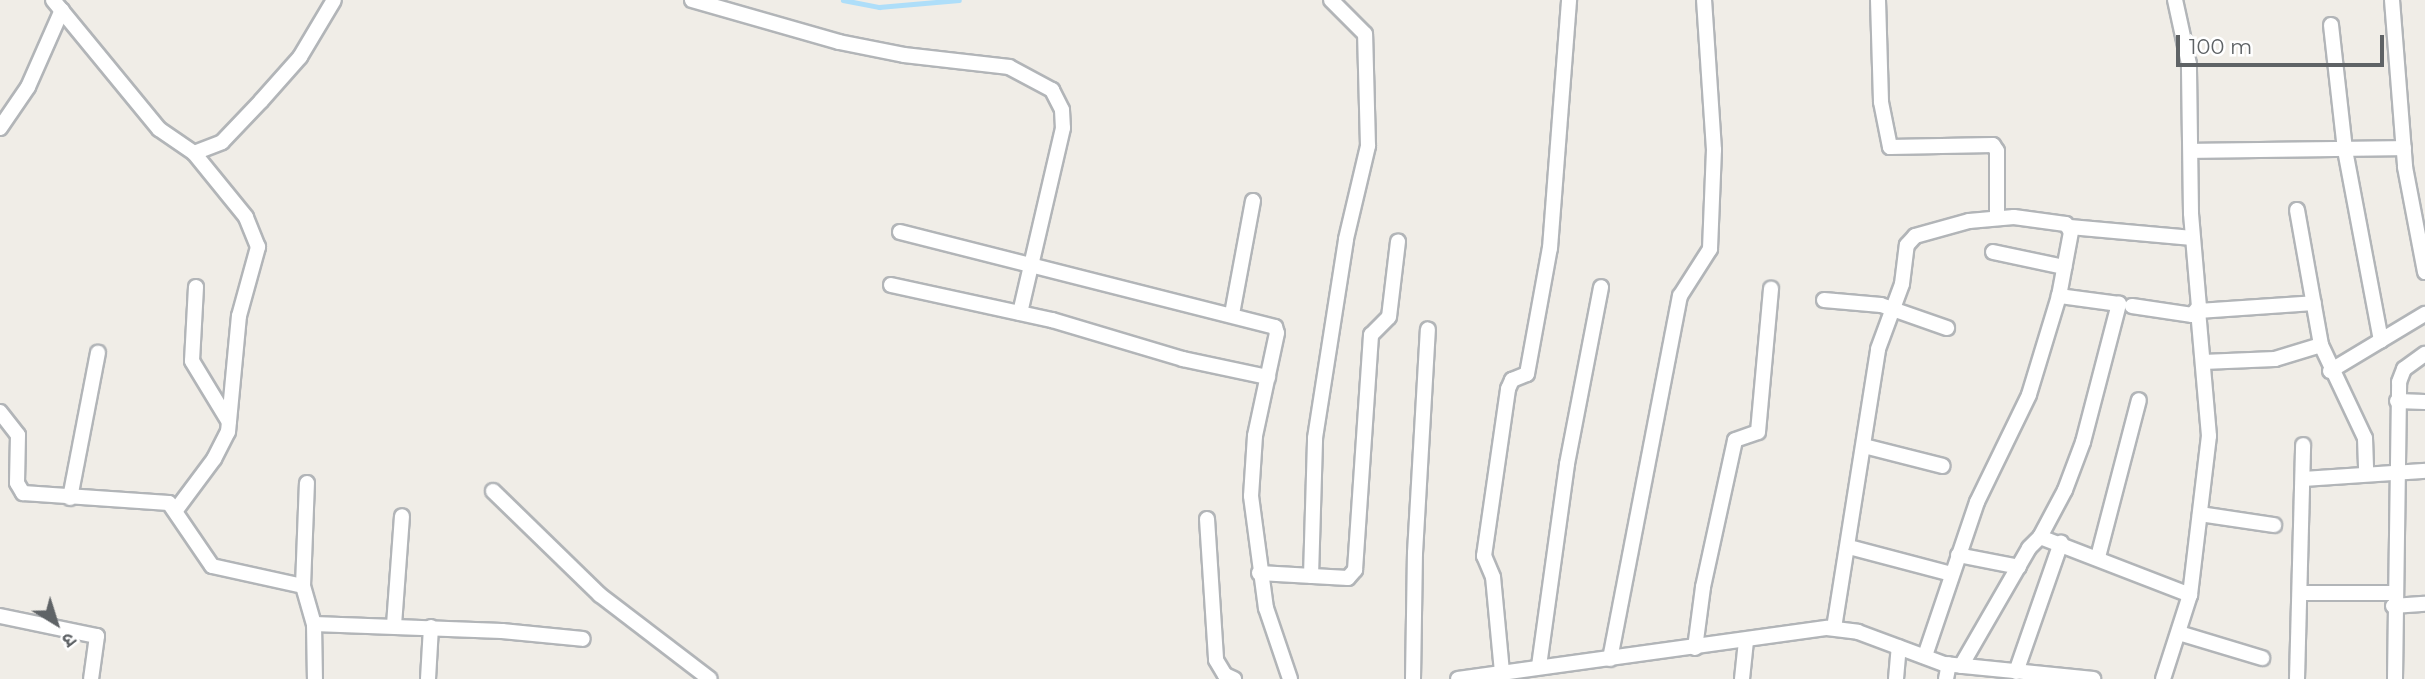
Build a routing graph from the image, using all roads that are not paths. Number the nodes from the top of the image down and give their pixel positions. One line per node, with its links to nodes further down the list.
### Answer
1 (334, 0): 15 (street)
2 (692, 0): 25 (street)
3 (1331, 0): 78 (street)
4 (1569, 0): 100 (street)
5 (1704, 0): 96 (street)
6 (1878, 0): 18 (street)
7 (2175, 0): 14 (street)
8 (2392, 0): 12 (street)
9 (57, 5): 11 (street); 15 (street)
10 (2331, 25): 13 (street)
11 (0, 128)
12 (2404, 148): 13 (street); 23 (street)
13 (2346, 150): 14 (street); 43 (street)
14 (2191, 151): 21 (street)
15 (199, 152): 54 (street)
16 (1253, 201): 39 (street)
17 (2297, 210): 34 (street)
18 (1997, 218): 19 (street); 36 (street)
19 (2070, 228): 21 (street); 26 (street)
20 (900, 232): 25 (street)
21 (2193, 238): 37 (street)
22 (1398, 242): 78 (street)
23 (2423, 251): 27 (street)
24 (1993, 252): 26 (street)
25 (1031, 263): 38 (street); 39 (street)
26 (2064, 267): 32 (street)
27 (2425, 272)
28 (891, 285): 38 (street)
29 (196, 287): 54 (street)
30 (1601, 287): 97 (street)
31 (1771, 289): 93 (street)
32 (2059, 296): 70 (street); 73 (street)
33 (1824, 300): 36 (street)
34 (2314, 303): 37 (street); 44 (street)
35 (2132, 306): 37 (street)
36 (1891, 308): 41 (street); 56 (street)
37 (2198, 312): 47 (street)
38 (1020, 313): 49 (street)
39 (1231, 314): 49 (street)
40 (2425, 314): 43 (street)
41 (1947, 328)
42 (1428, 329): 108 (street)
43 (2381, 341): 48 (street)
44 (2321, 345): 47 (street); 48 (street)
45 (98, 353): 64 (street)
46 (2425, 354): 51 (street)
47 (2203, 362): 66 (street)
48 (2330, 371): 60 (street)
49 (1268, 377): 76 (street)
50 (2139, 400): 74 (street)
51 (2397, 401): 52 (street); 59 (street)
52 (2425, 402)
53 (0, 412): 64 (street)
54 (229, 422): 65 (street)
55 (2303, 445): 61 (street)
56 (1864, 446): 57 (street); 72 (street)
57 (1943, 466)
58 (2425, 471): 59 (street)
59 (2395, 472): 60 (street); 82 (street)
60 (2366, 474): 61 (street)
61 (2303, 479): 80 (street)
62 (307, 482): 79 (street)
63 (493, 491): 105 (street)
64 (70, 498): 65 (street)
65 (176, 510): 79 (street)
66 (2200, 514): 69 (street); 81 (street)
67 (402, 516): 86 (street)
68 (1207, 519): 106 (street)
69 (2274, 525)
70 (2040, 537): 71 (street); 75 (street)
71 (2061, 543): 74 (street); 99 (street)
72 (1849, 547): 77 (street); 88 (street)
73 (1958, 555): 75 (street); 77 (street)
74 (2098, 557): 81 (street)
75 (2019, 567): 98 (street)
76 (1259, 573): 78 (street); 107 (street)
77 (1952, 574): 94 (street)
78 (1311, 576)
79 (303, 586): 85 (street)
80 (2301, 593): 82 (street); 114 (street)
81 (2190, 595): 89 (street)
82 (2393, 599): 83 (street); 115 (street)
83 (2425, 604)
84 (0, 616): 102 (street)
85 (314, 624): 86 (street); 103 (street)
86 (394, 625): 87 (street)
87 (431, 627): 90 (street); 104 (street)
88 (1834, 628): 91 (street); 92 (street)
89 (2179, 633): 95 (street); 113 (street)
90 (583, 639)
91 (1746, 641): 93 (street); 110 (street)
92 (1899, 647): 94 (street); 111 (street)
93 (1695, 648): 96 (street)
94 (1925, 656): 98 (street)
95 (2262, 658)
96 (1609, 659): 97 (street)
97 (1539, 667): 100 (street)
98 (1952, 670): 99 (street)
99 (2016, 671): 101 (street)
100 (1502, 672): 109 (street)
101 (2070, 678): 112 (street)
102 (92, 679)
103 (315, 679)
104 (428, 679)
105 (710, 679)
106 (1234, 679)
107 (1290, 679)
108 (1413, 679)
109 (1458, 679)
110 (1742, 679)
111 (1896, 679)
112 (2093, 679)
113 (2163, 679)
114 (2297, 679)
115 (2395, 679)

